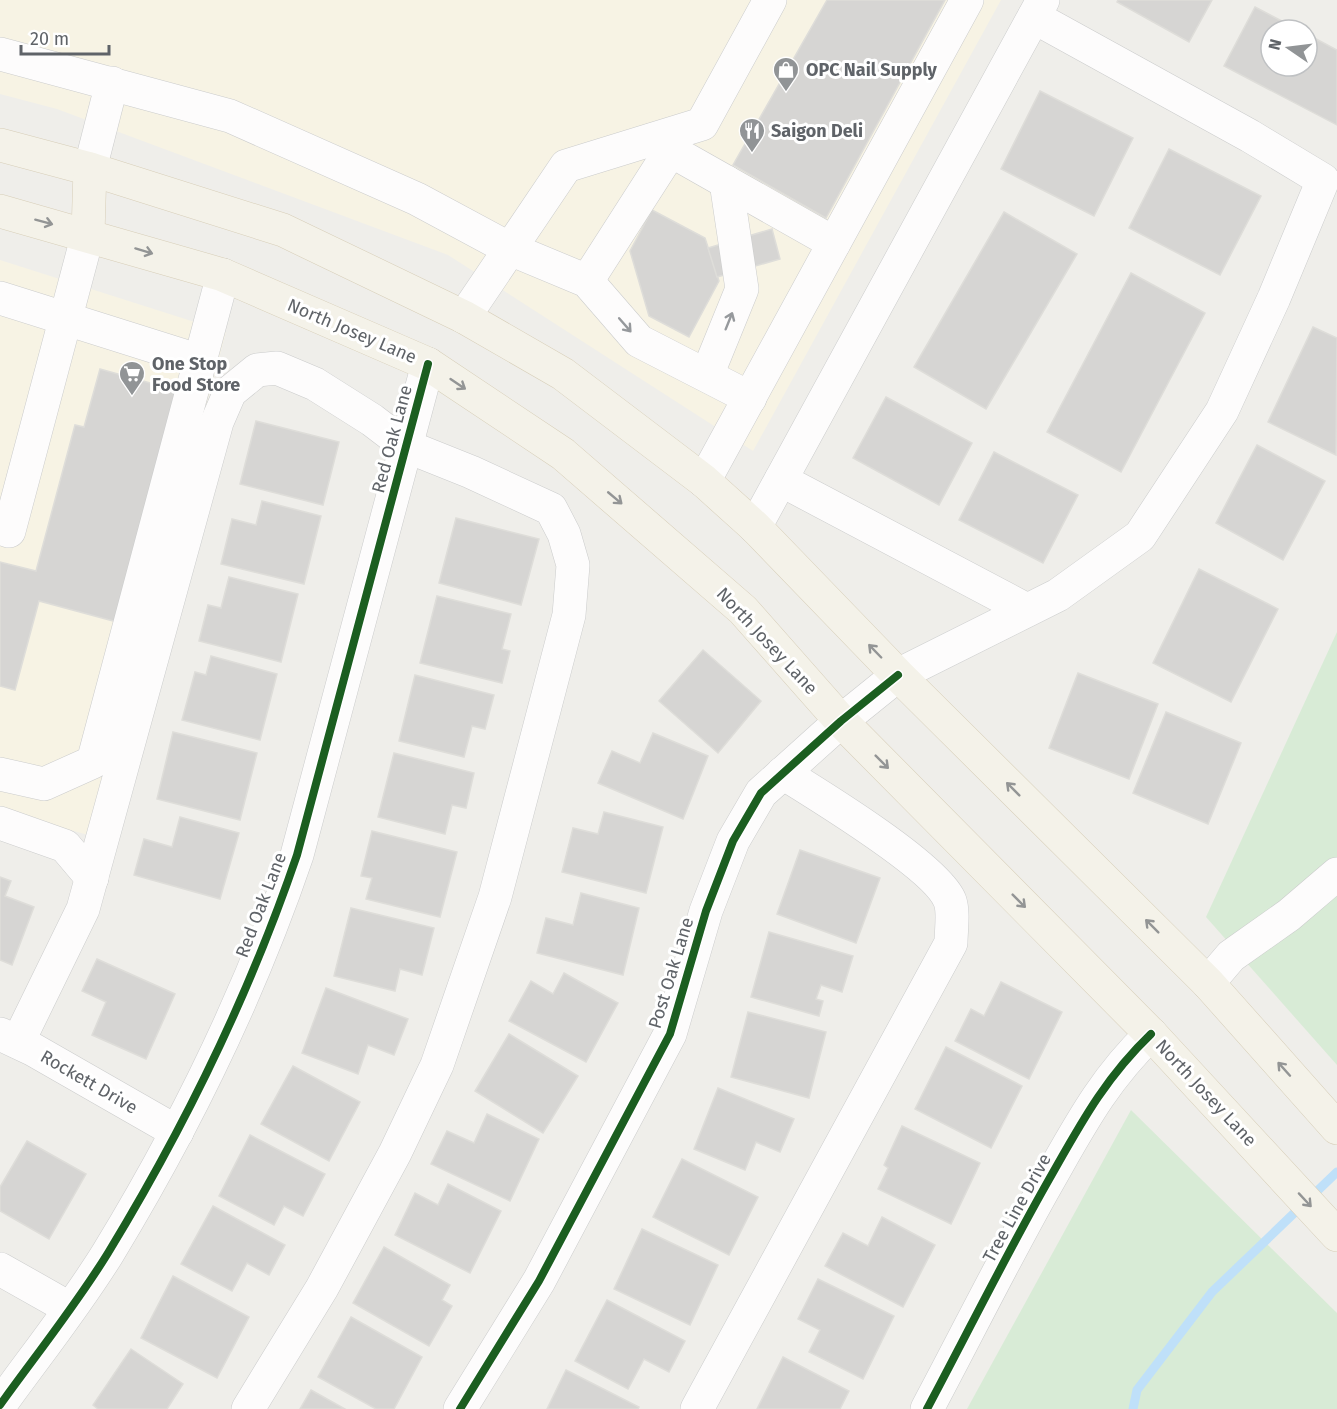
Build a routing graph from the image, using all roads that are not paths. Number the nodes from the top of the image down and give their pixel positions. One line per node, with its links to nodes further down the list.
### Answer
1 (770, 0): 7 (street)
2 (967, 0): 12 (street)
3 (1038, 9): 24 (street); 28 (street, Post Oak Lane)
4 (0, 54): 5 (street)
5 (112, 84): 8 (street); 13 (street)
6 (0, 145): 8 (main road)
7 (662, 145): 9 (street); 13 (street); 15 (street)
8 (90, 169): 11 (main road); 17 (main road)
9 (726, 182): 12 (street); 21 (street, one-way to 9)
10 (0, 211): 11 (main road, North Josey Lane, one-way to 11)
11 (88, 234): 14 (main road, North Josey Lane, one-way to 14); 18 (street)
12 (834, 243): 22 (street)
13 (510, 249): 15 (street); 17 (street)
14 (223, 275): 19 (street); 20 (main road, North Josey Lane)
15 (587, 281): 21 (street, one-way to 21)
16 (0, 298): 18 (street)
17 (464, 317): 25 (main road)
18 (65, 318): 19 (street); 27 (street)
19 (200, 361): 32 (street)
20 (428, 364): 23 (street, Red Oak Lane); 30 (main road, North Josey Lane, one-way to 30)
21 (707, 375): 22 (street)
22 (750, 398): 25 (street)
23 (406, 446): 35 (street); 40 (street, Red Oak Lane); 45 (street)
24 (781, 480): 26 (street); 28 (street)
25 (704, 481): 26 (main road)
26 (755, 527): 29 (main road, one-way to 26)
27 (0, 528)
28 (1027, 610): 29 (street, Post Oak Lane)
29 (897, 675): 30 (street, Post Oak Lane); 36 (main road, one-way to 29)
30 (841, 721): 31 (street, Post Oak Lane); 37 (main road, North Josey Lane, one-way to 37)
31 (783, 773): 46 (street, Post Oak Lane); 47 (street)
32 (0, 774)
33 (0, 823): 35 (street)
34 (1337, 874): 36 (street)
35 (92, 878): 38 (street)
36 (1208, 983): 39 (main road, one-way to 36)
37 (1151, 1034): 41 (main road, North Josey Lane, one-way to 41); 48 (street, Tree Line Drive)
38 (9, 1038): 40 (street, Rockett Drive)
39 (1330, 1120)
40 (177, 1132): 43 (street, Red Oak Lane)
41 (1337, 1235)
42 (0, 1269): 43 (street)
43 (69, 1308): 44 (street, Red Oak Lane)
44 (0, 1405)
45 (248, 1409)
46 (460, 1409)
47 (697, 1409)
48 (927, 1409)

